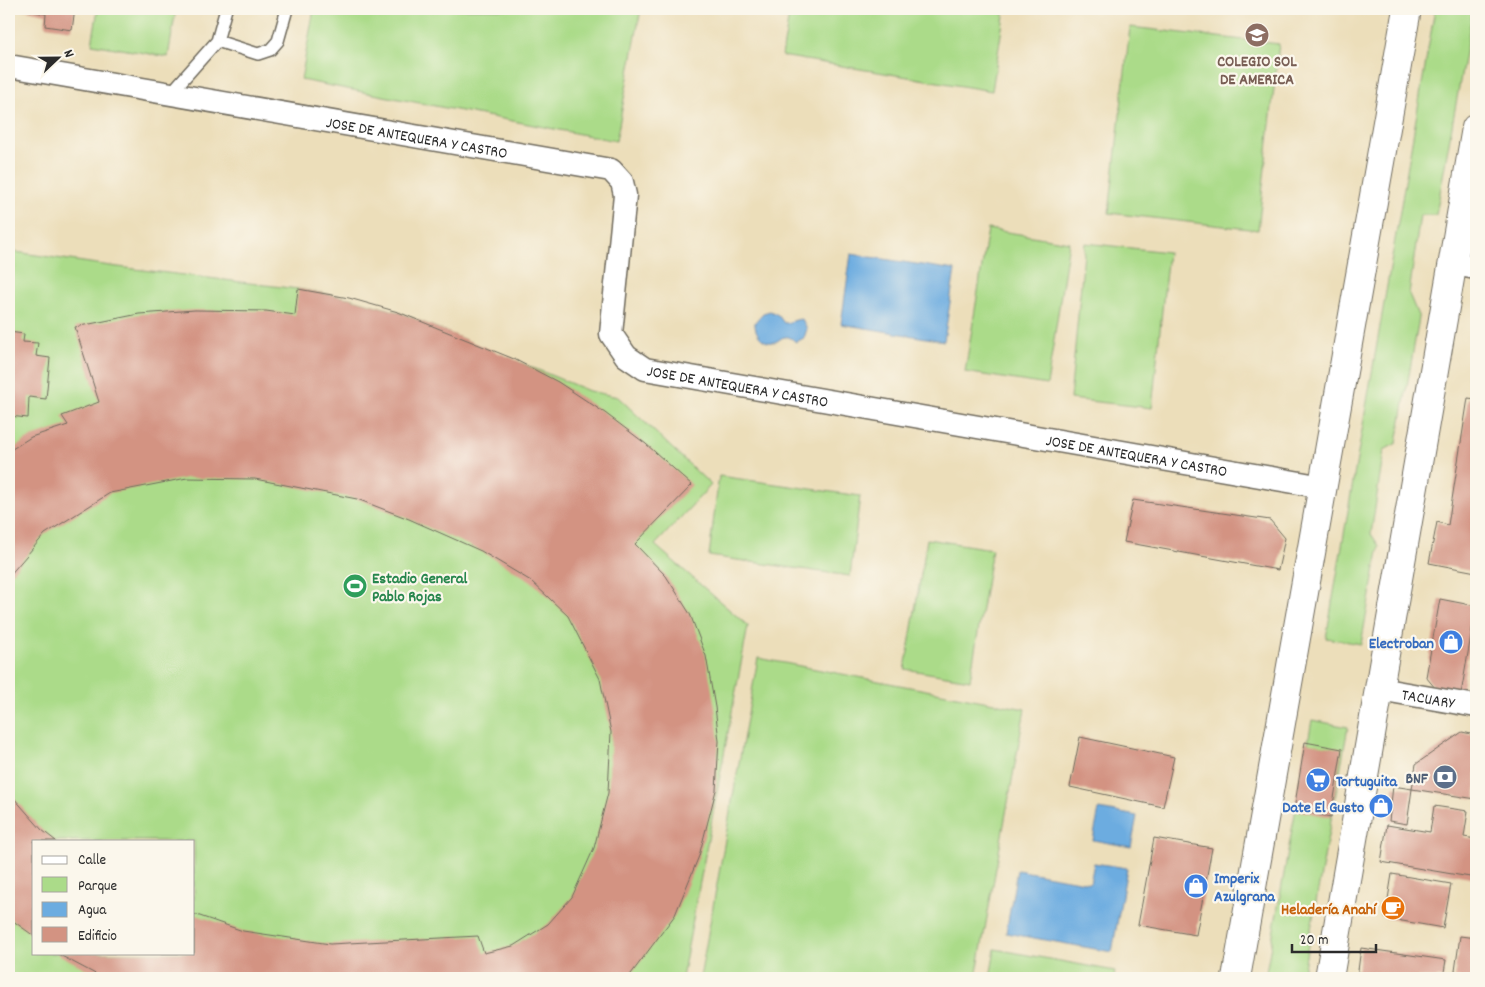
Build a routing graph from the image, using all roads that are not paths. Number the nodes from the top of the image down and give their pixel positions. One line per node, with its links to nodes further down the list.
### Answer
1 (226, 9): 4 (lane)
2 (287, 9): 4 (lane)
3 (1407, 9): 9 (main road)
4 (217, 41): 6 (lane)
5 (9, 66): 6 (street, JOSE DE ANTEQUERA Y CASTRO)
6 (170, 94): 9 (street, JOSE DE ANTEQUERA Y CASTRO)
7 (1476, 128): 8 (main road)
8 (1465, 266): 10 (main road)
9 (1323, 486): 12 (main road)
10 (1379, 689): 11 (street, TACUARY); 13 (main road)
11 (1476, 706)
12 (1236, 978)
13 (1329, 978)

